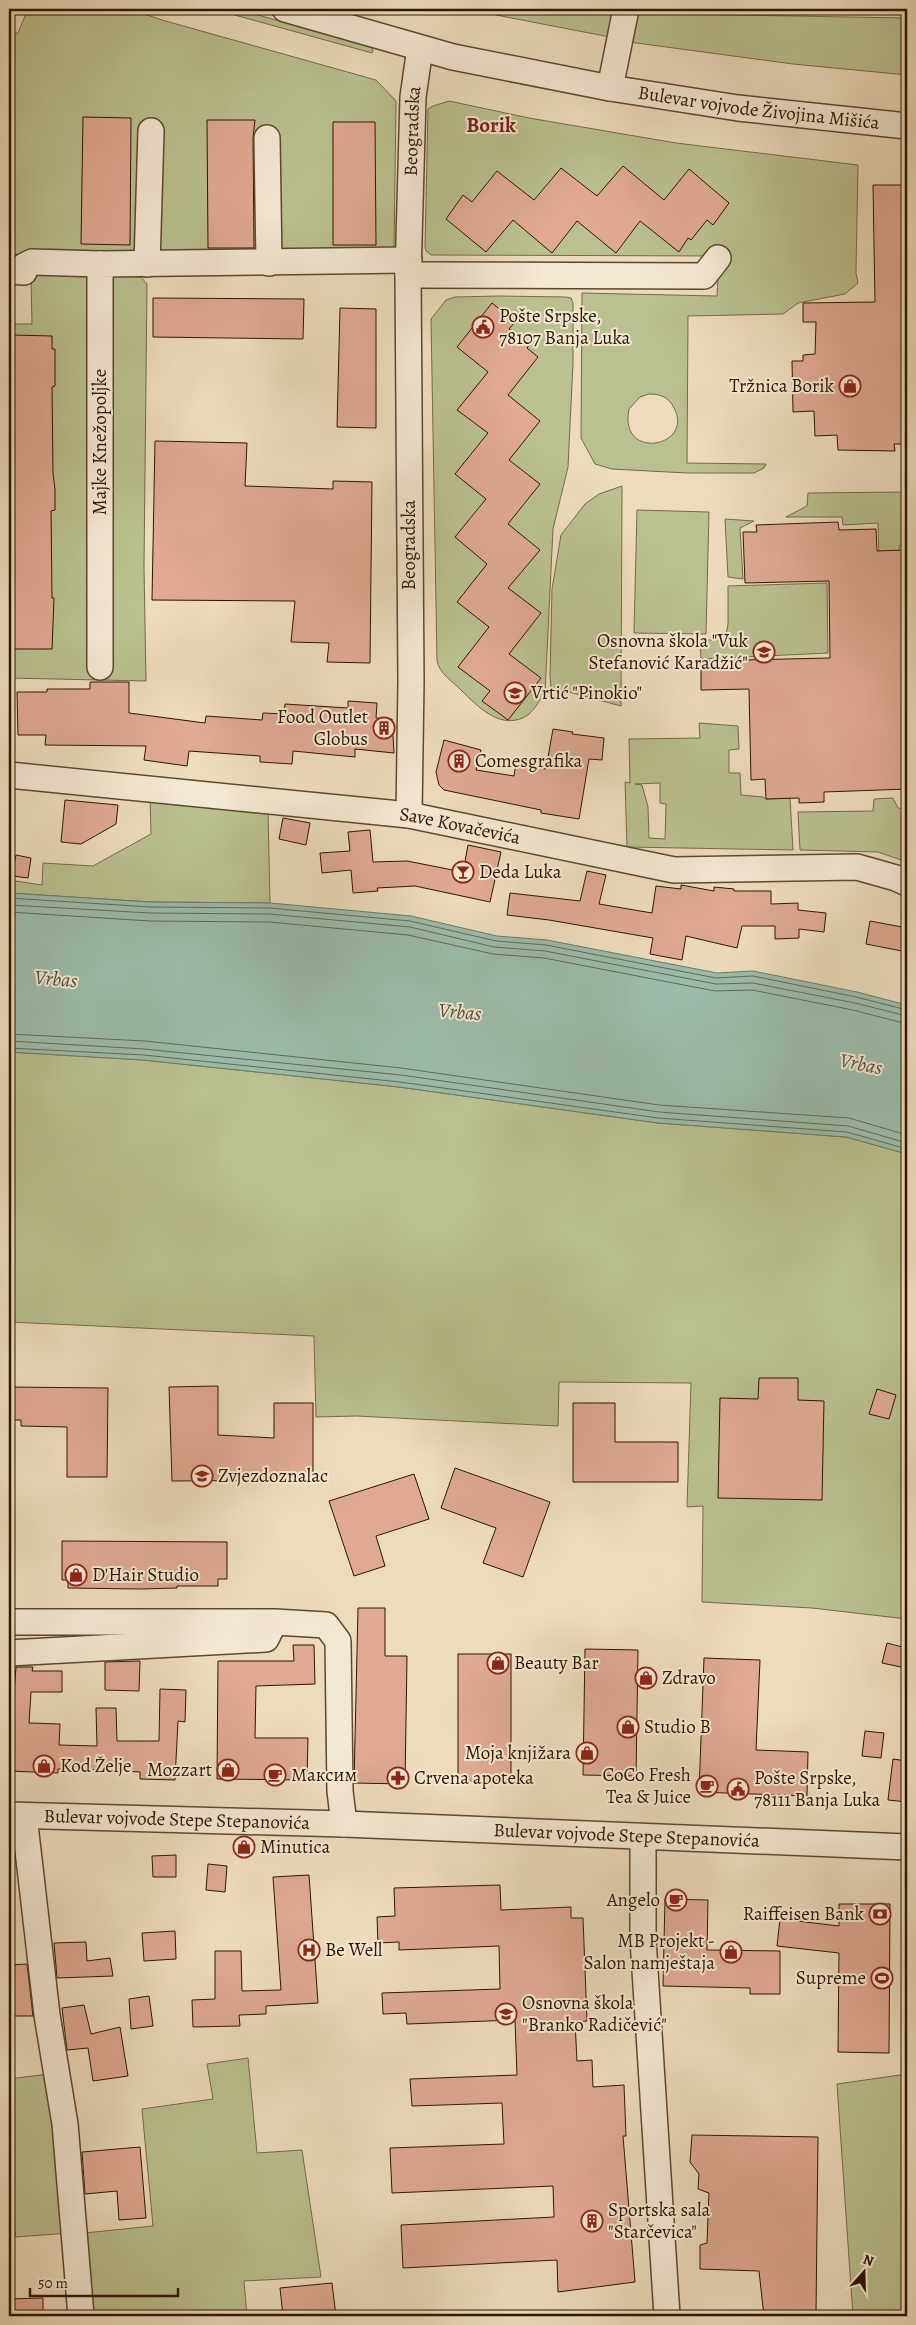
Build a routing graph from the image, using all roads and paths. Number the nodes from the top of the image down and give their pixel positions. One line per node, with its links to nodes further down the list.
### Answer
1 (285, 9): 3 (street, Bulevar vojvode Živojina Mišića)
2 (626, 9): 4 (street, Bulevar vojvode Živojina Mišića)
3 (420, 48): 4 (street, Bulevar vojvode Živojina Mišića); 12 (street, Beogradska)
4 (610, 88): 5 (street, Bulevar vojvode Živojina Mišića)
5 (907, 126)
6 (151, 131): 11 (street)
7 (267, 138): 9 (street)
8 (718, 258): 12 (street)
9 (268, 263): 11 (street); 12 (street)
10 (100, 264): 11 (street); 13 (street); 14 (street, Majke Knežopoljke)
11 (147, 264)
12 (409, 268): 16 (street, Beogradska)
13 (9, 272)
14 (100, 667)
15 (9, 775): 16 (street, Save Kovačevića)
16 (408, 815): 17 (street, Save Kovačevića)
17 (907, 883)
18 (9, 1622): 19 (street)
19 (275, 1622): 20 (street); 22 (street)
20 (9, 1653)
21 (16, 1816): 22 (street, Bulevar vojvode Stepe Stepanovića); 25 (street)
22 (344, 1824): 23 (street, Bulevar vojvode Stepe Stepanovića)
23 (642, 1837): 24 (street, Bulevar vojvode Stepe Stepanovića); 26 (street)
24 (907, 1847)
25 (81, 2316)
26 (667, 2316)

